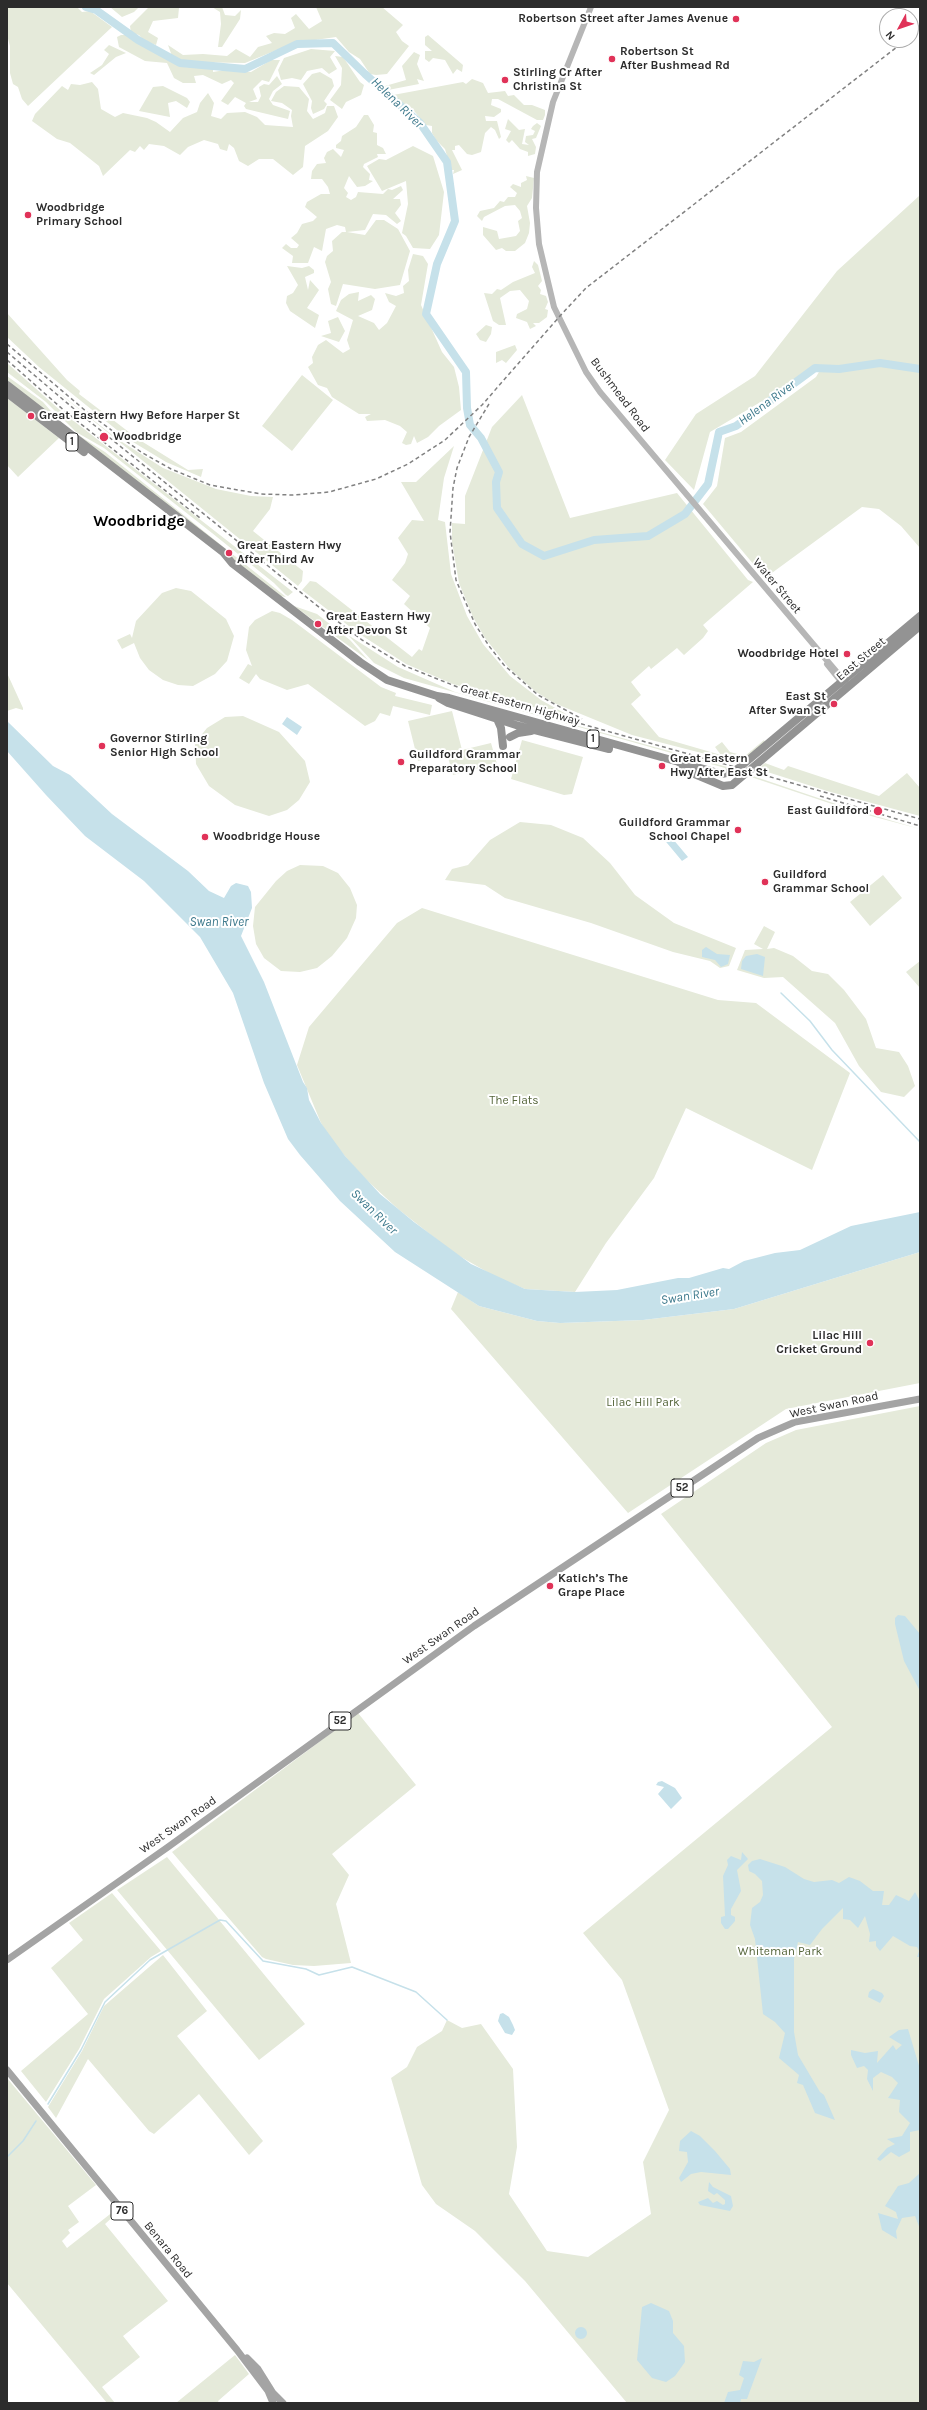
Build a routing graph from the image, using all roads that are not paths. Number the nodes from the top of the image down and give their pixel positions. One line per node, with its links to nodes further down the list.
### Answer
1 (592, 7): 4 (main road, Bushmead Road)
2 (7, 385): 5 (highway, Great Eastern Highway / 1)
3 (7, 393): 5 (highway, Great Eastern Highway / 1)
4 (711, 525): 8 (main road, Water Street)
5 (232, 563): 9 (highway, Great Eastern Highway / 1)
6 (920, 616): 8 (highway, East Street / 1)
7 (920, 626): 8 (highway, East Street / 1)
8 (844, 683): 14 (highway, East Street / 1); 15 (highway, East Street / 1)
9 (437, 696): 10 (highway, Great Eastern Highway / 1); 14 (highway, Great Eastern Highway / 1)
10 (497, 719): 11 (highway, Great Eastern Highway / 1); 13 (highway)
11 (536, 731): 12 (highway); 15 (highway, Great Eastern Highway / 1)
12 (510, 737)
13 (503, 746)
14 (704, 769): 15 (highway, Great Eastern Highway)
15 (728, 786)
16 (920, 1399): 17 (main road, West Swan Road / 52)
17 (7, 1960)
18 (7, 2070): 19 (main road, Benara Road / 76)
19 (237, 2350): 20 (main road, Benara Road / 76); 21 (main road, Benara Road / 76)
20 (273, 2403)
21 (283, 2403)

